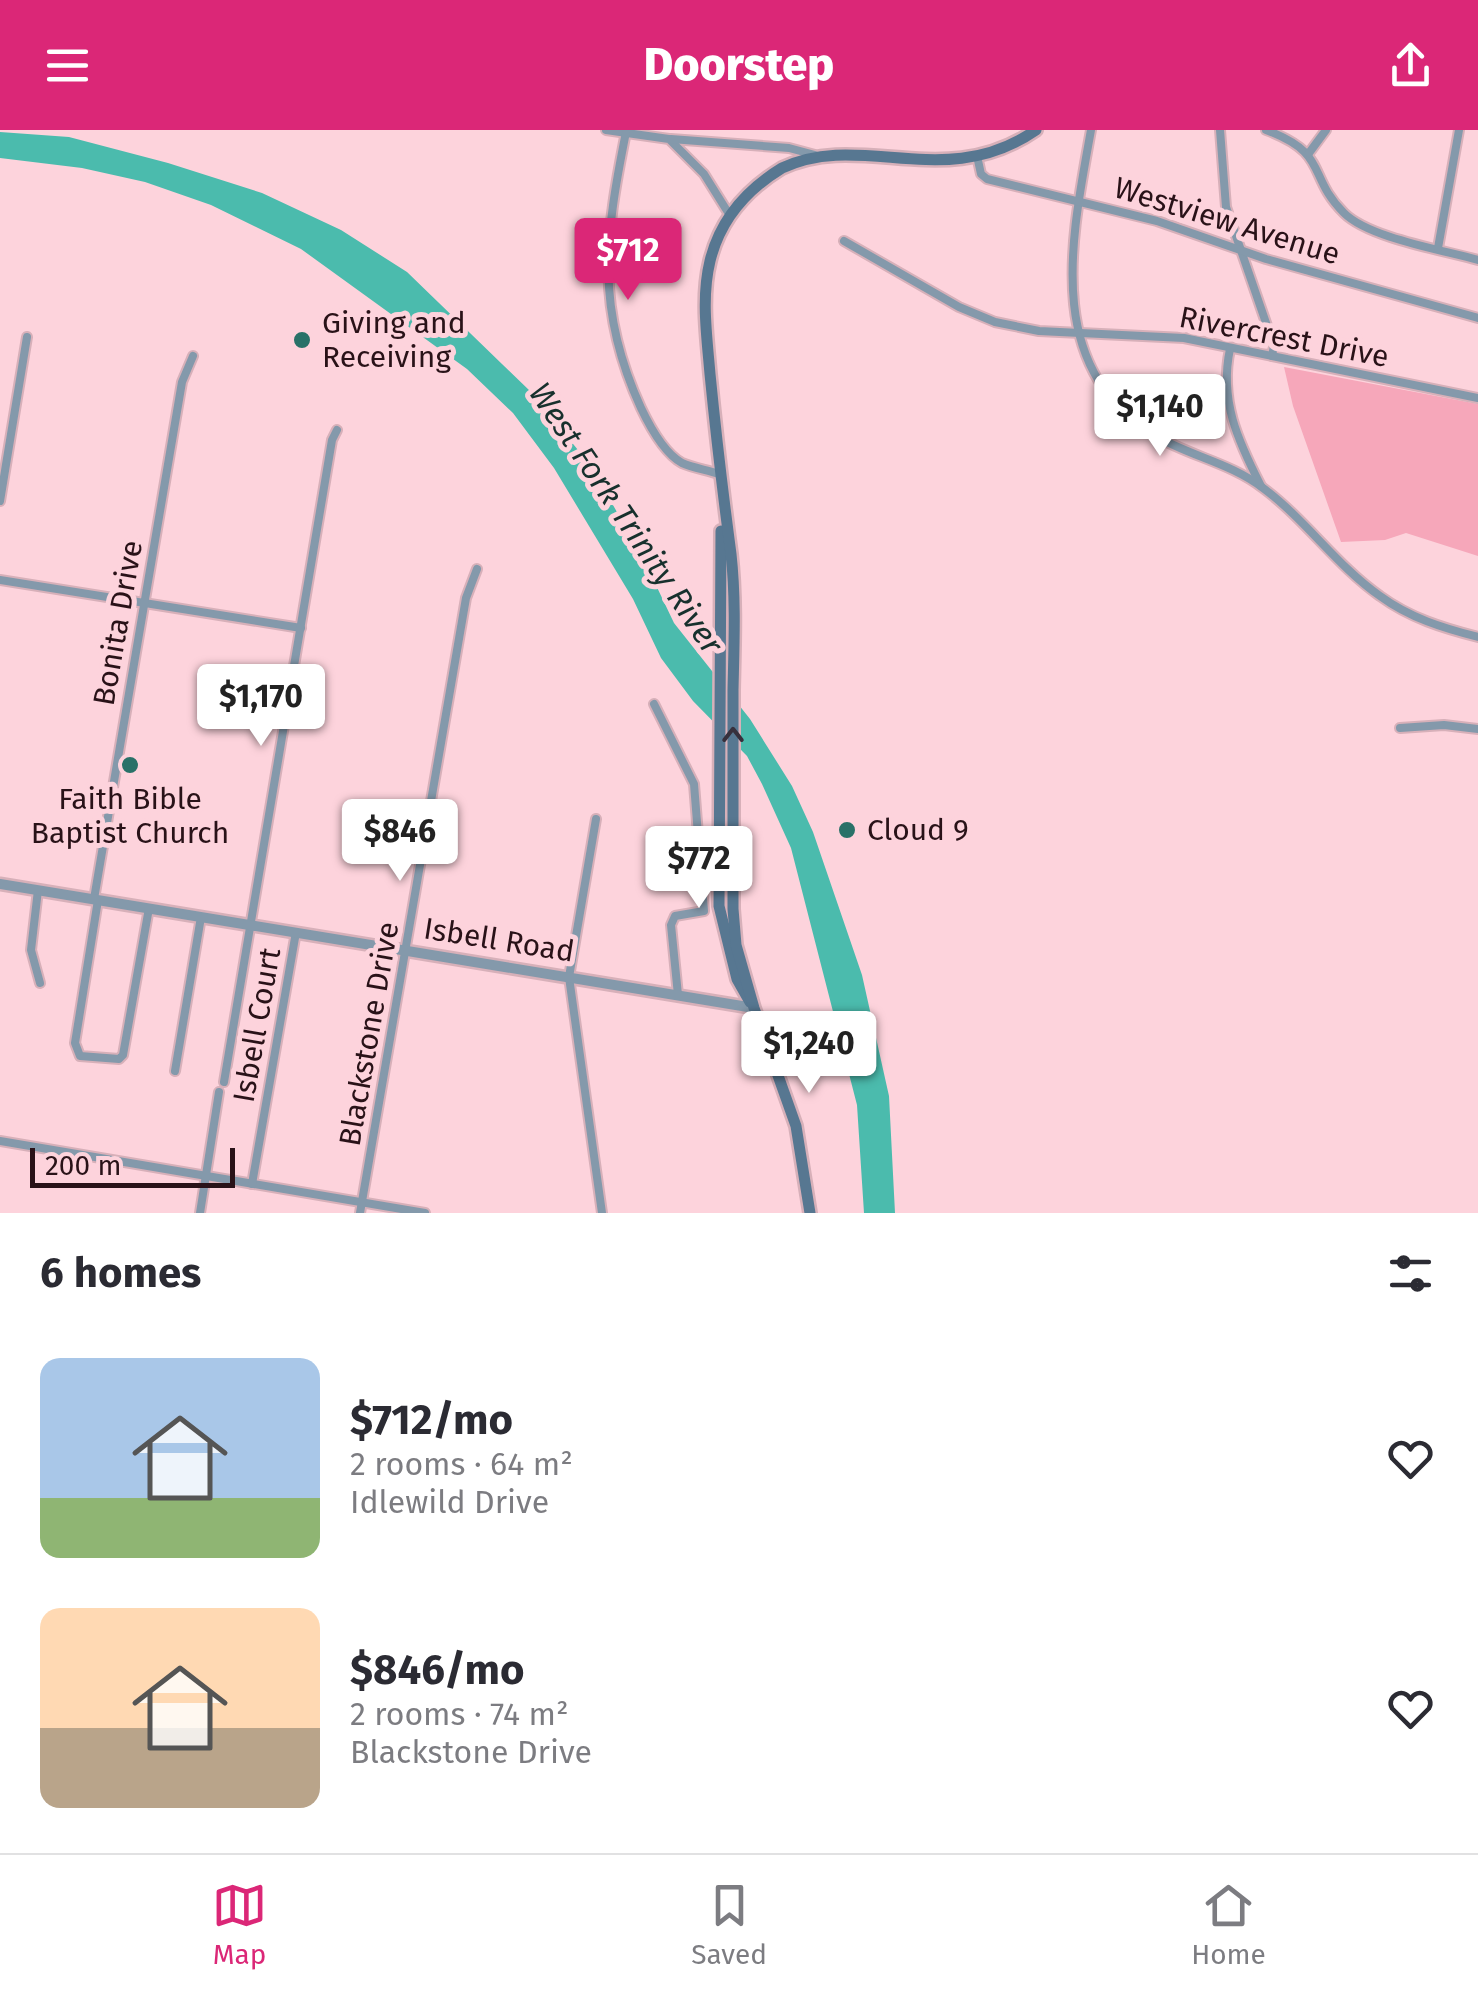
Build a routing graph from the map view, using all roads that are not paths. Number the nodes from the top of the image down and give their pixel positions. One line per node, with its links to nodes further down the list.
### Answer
1 (606, 130): 8 (street)
2 (1036, 130): 12 (main road)
3 (1091, 130): 13 (street)
4 (1220, 130): 17 (street)
5 (1266, 130): 10 (street)
6 (1326, 130): 10 (street)
7 (1458, 130): 16 (street)
8 (626, 132): 9 (street); 27 (street)
9 (669, 139): 11 (street); 14 (street)
10 (1309, 153): 16 (street)
11 (815, 155): 12 (main road); 14 (main road)
12 (977, 156): 13 (street, Westview Avenue)
13 (1078, 200): 17 (street, Westview Avenue); 20 (street)
14 (729, 214): 27 (main road)
15 (844, 242): 20 (street, Rivercrest Drive)
16 (1438, 248): 18 (street)
17 (1237, 249): 19 (street, Westview Avenue); 24 (street)
18 (1478, 260)
19 (1478, 318)
20 (1079, 332): 22 (street, Rivercrest Drive); 28 (street)
21 (27, 337): 29 (street)
22 (1230, 349): 24 (street, Rivercrest Drive); 28 (street)
23 (193, 356): 33 (street, Bonita Drive)
24 (1272, 356): 25 (street, Rivercrest Drive)
25 (1478, 398)
26 (337, 430): 34 (street)
27 (719, 474): 30 (main road)
28 (1262, 486): 35 (street)
29 (0, 501)
30 (722, 507): 51 (main road, one-way to 30); 51 (main road)
31 (477, 569): 47 (street, Blackstone Drive)
32 (0, 580): 33 (street)
33 (144, 603): 34 (street); 42 (street, Bonita Drive)
34 (301, 628): 45 (street)
35 (1478, 637)
36 (654, 704): 50 (street)
37 (1400, 728): 38 (street)
38 (1478, 729)
39 (596, 819): 48 (street)
40 (0, 884): 41 (street, Isbell Road)
41 (38, 890): 42 (street, Isbell Road); 49 (street)
42 (96, 900): 43 (street, Isbell Road); 43 (street)
43 (149, 908): 44 (street, Isbell Road)
44 (201, 917): 45 (street, Isbell Road); 52 (street)
45 (251, 925): 46 (street, Isbell Road); 53 (street)
46 (296, 932): 47 (street, Isbell Road); 57 (street, Isbell Court)
47 (407, 950): 48 (street, Isbell Road); 58 (street, Blackstone Drive)
48 (570, 977): 50 (street, Isbell Road); 62 (street)
49 (40, 983)
50 (678, 995): 51 (street, Isbell Road)
51 (754, 1008): 63 (main road)
52 (175, 1071)
53 (224, 1082)
54 (219, 1092): 56 (street)
55 (0, 1141): 56 (street)
56 (206, 1176): 57 (street); 59 (street)
57 (252, 1184): 58 (street)
58 (362, 1202): 60 (street, Blackstone Drive); 61 (street)
59 (200, 1213)
60 (360, 1213)
61 (424, 1213)
62 (602, 1213)
63 (810, 1213)

